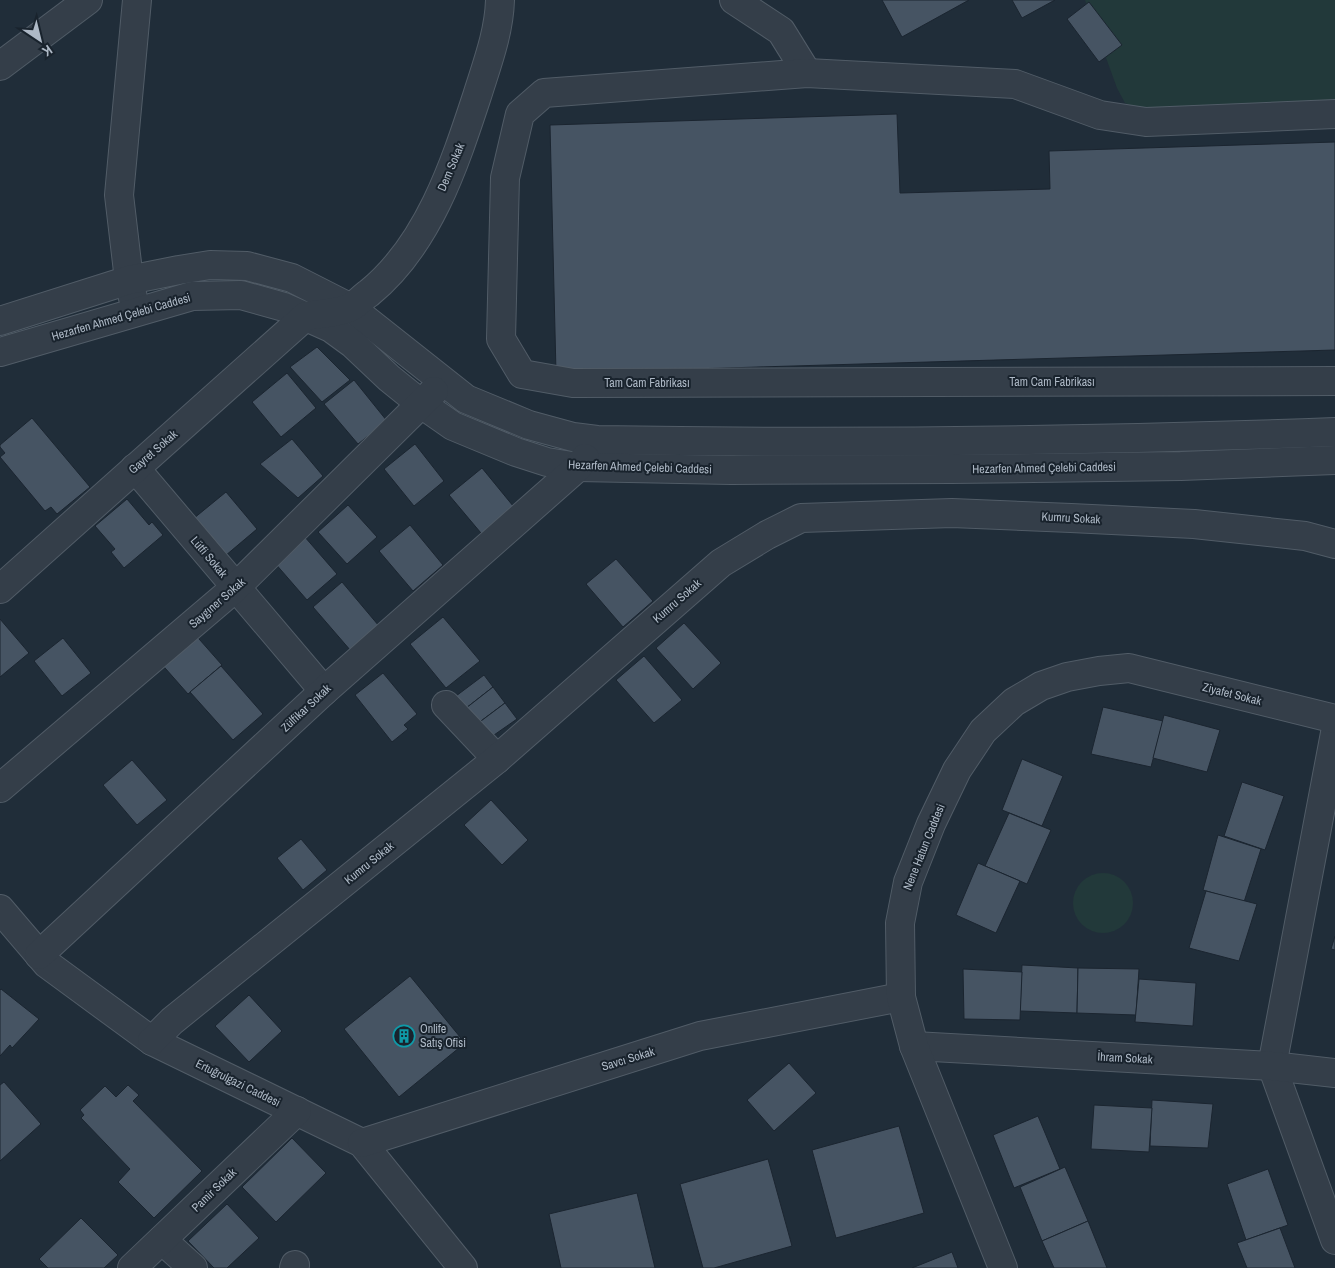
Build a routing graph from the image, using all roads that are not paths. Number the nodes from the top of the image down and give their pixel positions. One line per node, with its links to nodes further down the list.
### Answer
1 (88, 0): 5 (street)
2 (136, 0): 8 (street)
3 (500, 0): 9 (street, Dem Sokak)
4 (734, 0): 6 (street)
5 (0, 66)
6 (806, 73): 7 (street, Tam Cam Fabrikası); 14 (street, Tam Cam Fabrikası)
7 (1335, 114)
8 (129, 280): 9 (street, Hezarfen Ahmed Çelebi Caddesi); 10 (street); 12 (street, Hezarfen Ahmed Çelebi Caddesi)
9 (351, 308): 11 (street); 15 (street, Hezarfen Ahmed Çelebi Caddesi)
10 (136, 312): 11 (street, Hezarfen Ahmed Çelebi Caddesi); 13 (street, Hezarfen Ahmed Çelebi Caddesi)
11 (306, 316): 16 (street, Hezarfen Ahmed Çelebi Caddesi); 21 (street, Gayret Sokak)
12 (0, 320)
13 (0, 352)
14 (1335, 381)
15 (444, 382): 16 (street, Saygıner Sokak); 18 (street, Hezarfen Ahmed Çelebi Caddesi)
16 (420, 403): 20 (street, Hezarfen Ahmed Çelebi Caddesi); 23 (street, Saygıner Sokak)
17 (1335, 432): 18 (street, Hezarfen Ahmed Çelebi Caddesi)
18 (597, 440): 20 (street, Zülfikar Sokak)
19 (1335, 460): 20 (street, Hezarfen Ahmed Çelebi Caddesi)
20 (578, 467): 26 (street, Zülfikar Sokak)
21 (135, 468): 23 (street, Lütfi Sokak); 24 (street, Gayret Sokak)
22 (1335, 544): 30 (street, Kumru Sokak)
23 (235, 588): 26 (street, Lütfi Sokak); 31 (street, Saygıner Sokak)
24 (0, 589)
25 (1129, 668): 28 (street, Ziyafet Sokak); 34 (street, Nene Hatun Caddesi)
26 (324, 691): 33 (street, Zülfikar Sokak)
27 (446, 706): 30 (street)
28 (1335, 719)
29 (1335, 733): 37 (street)
30 (497, 760): 35 (street, Kumru Sokak)
31 (0, 788)
32 (1, 913): 33 (street, Ertuğrulgazi Caddesi)
33 (39, 955): 35 (street, Ertuğrulgazi Caddesi)
34 (901, 997): 36 (street, Nene Hatun Caddesi); 40 (street, Savcı Sokak)
35 (152, 1041): 39 (street, Ertuğrulgazi Caddesi)
36 (914, 1046): 37 (street, İhram Sokak); 46 (street, Nene Hatun Caddesi)
37 (1272, 1066): 38 (street, İhram Sokak); 42 (street)
38 (1335, 1073)
39 (297, 1111): 40 (street, Ertuğrulgazi Caddesi); 41 (street, Pamir Sokak)
40 (362, 1142): 45 (street, Ertuğrulgazi Caddesi)
41 (162, 1240): 43 (street, Pamir Sokak); 44 (street)
42 (1335, 1240)
43 (132, 1268)
44 (193, 1268)
45 (463, 1268)
46 (1003, 1268)

